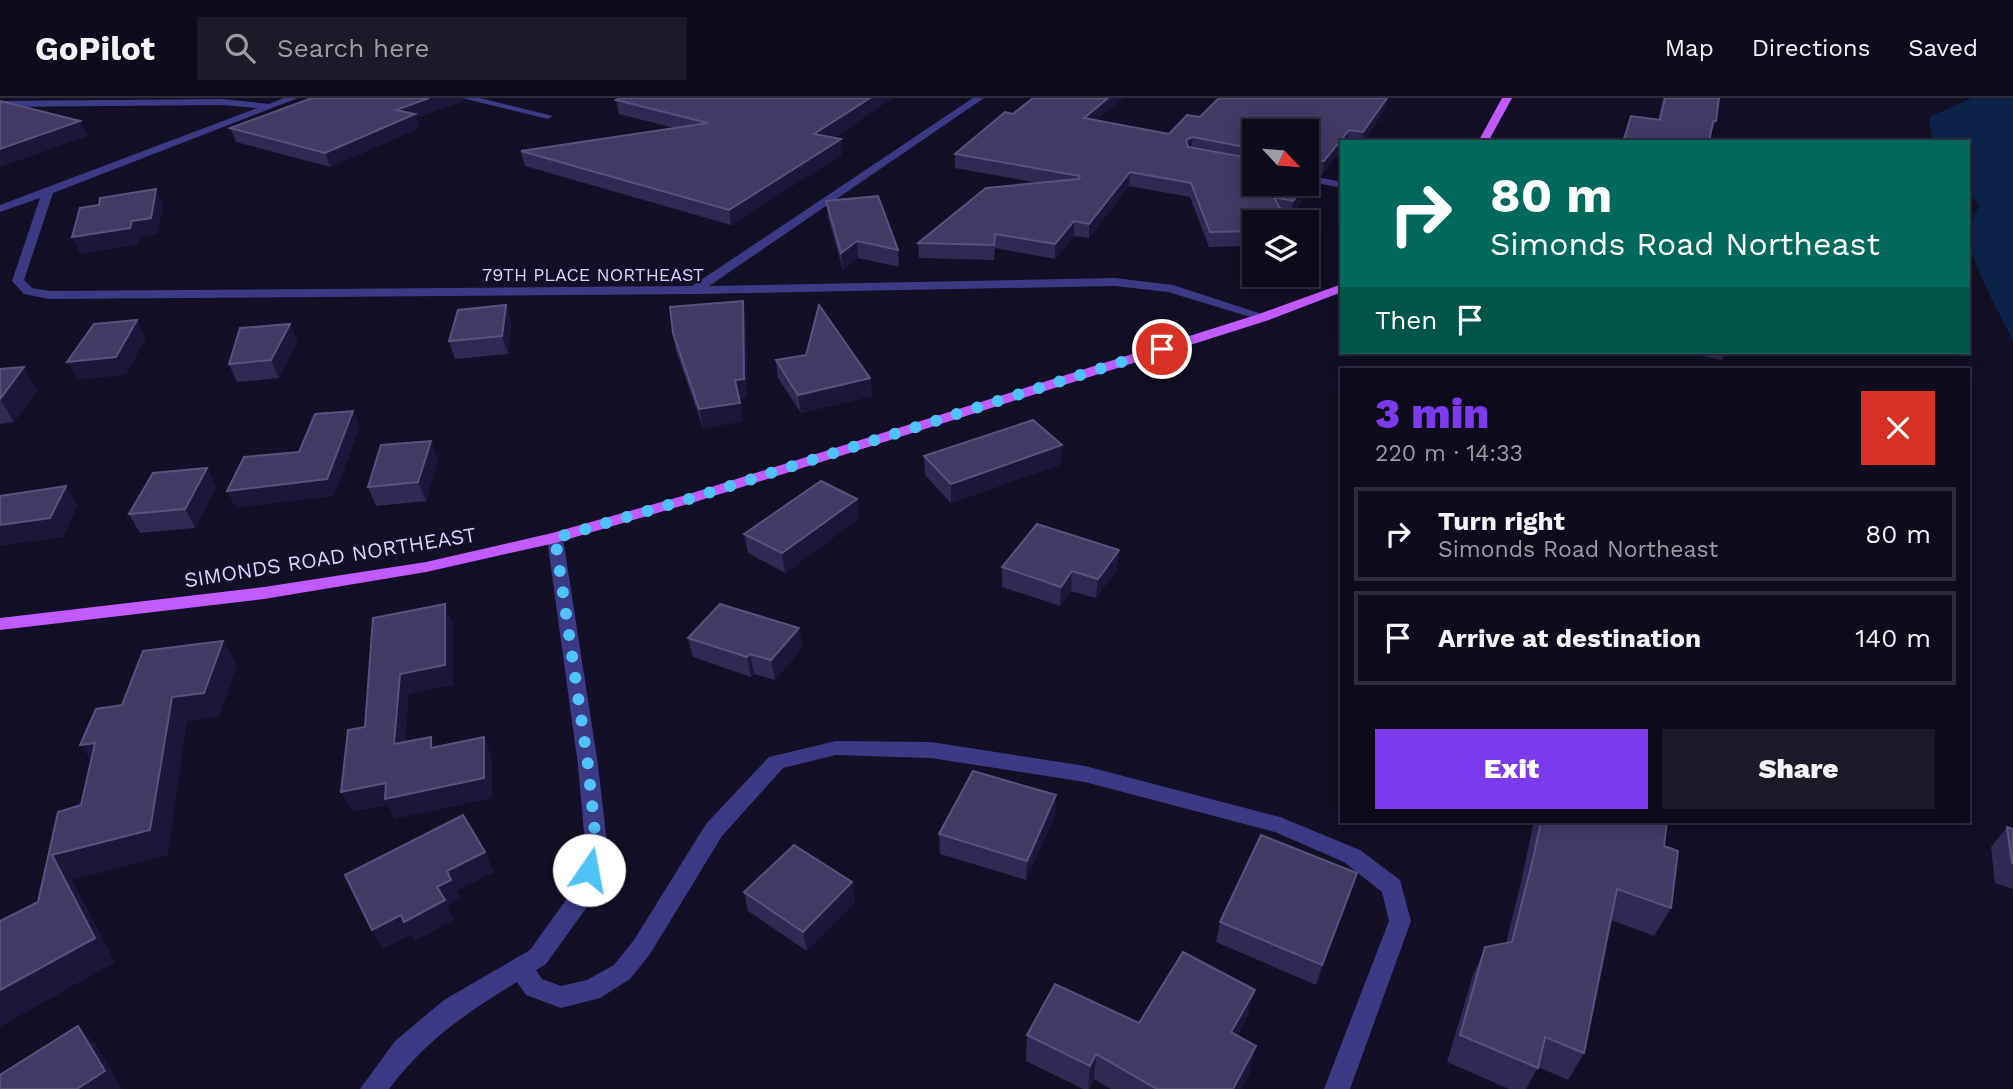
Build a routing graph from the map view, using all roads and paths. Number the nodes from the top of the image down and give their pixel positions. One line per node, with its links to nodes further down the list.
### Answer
1 (293, 98): 6 (street)
2 (467, 98): 7 (street)
3 (979, 98): 14 (street)
4 (1507, 98): 8 (main road)
5 (0, 104): 6 (street)
6 (271, 106): 11 (street)
7 (548, 116)
8 (1484, 140)
9 (1320, 181): 10 (street)
10 (1340, 185)
11 (47, 191): 12 (street); 14 (street, 79TH PLACE NORTHEAST)
12 (0, 209)
13 (1340, 289): 15 (main road, SIMONDS ROAD NORTHEAST)
14 (694, 290): 15 (street, 79TH PLACE NORTHEAST)
15 (1264, 317): 16 (main road, SIMONDS ROAD NORTHEAST)
16 (555, 538): 17 (main road, SIMONDS ROAD NORTHEAST); 18 (street)
17 (0, 624)
18 (521, 967): 19 (street); 20 (street)
19 (373, 1089)
20 (1337, 1089)

